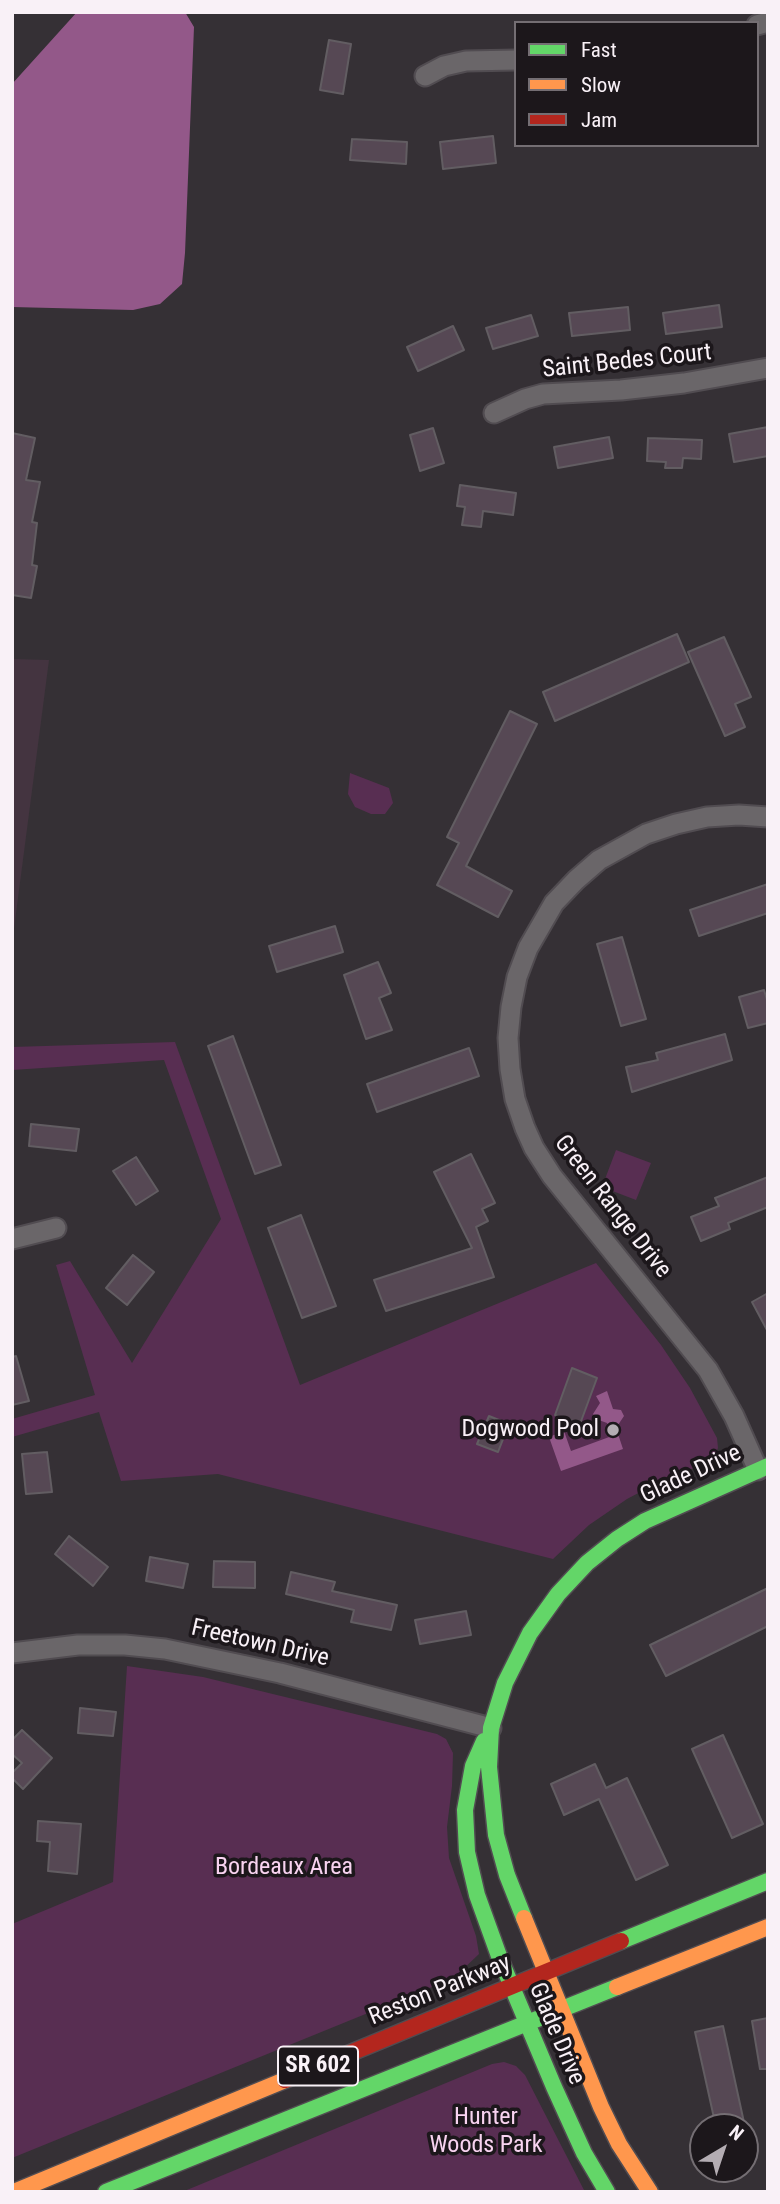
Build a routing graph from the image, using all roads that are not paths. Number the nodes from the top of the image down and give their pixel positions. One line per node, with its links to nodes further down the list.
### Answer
1 (514, 60): 2 (street)
2 (425, 76)
3 (768, 368): 4 (street, Saint Bedes Court)
4 (494, 413)
5 (768, 817): 8 (street, Green Range Drive)
6 (56, 1227): 7 (street)
7 (12, 1239)
8 (763, 1468): 10 (main road, Glade Drive)
9 (12, 1653): 10 (street, Freetown Drive)
10 (491, 1728): 13 (main road, Glade Drive); 14 (main road, Glade Drive)
11 (768, 1881): 13 (main road, Reston Parkway / SR 602)
12 (768, 1927): 15 (main road, SR 602)
13 (545, 1973): 14 (main road, Reston Parkway / SR 602); 15 (main road, Glade Drive)
14 (511, 1987): 16 (main road, Glade Drive); 17 (main road, Reston Parkway / SR 602)
15 (560, 2011): 16 (main road, SR 602); 20 (main road, Glade Drive)
16 (527, 2024): 18 (main road, SR 602); 19 (main road, Glade Drive)
17 (14, 2192)
18 (106, 2192)
19 (607, 2192)
20 (650, 2192)

